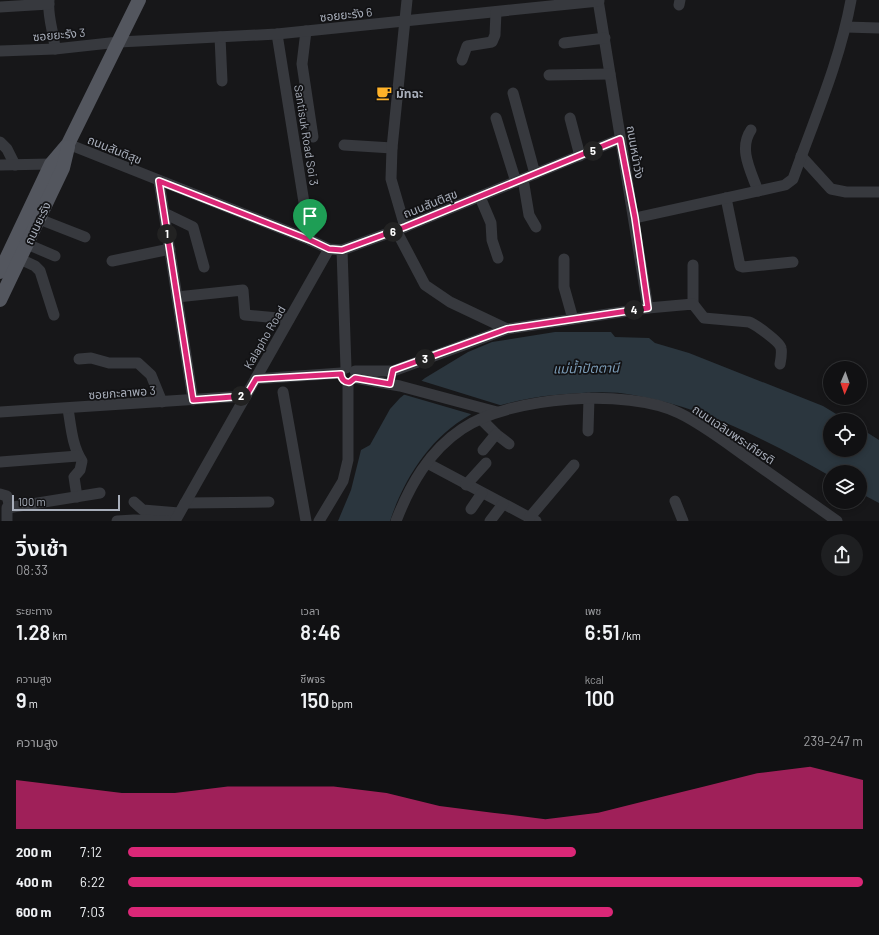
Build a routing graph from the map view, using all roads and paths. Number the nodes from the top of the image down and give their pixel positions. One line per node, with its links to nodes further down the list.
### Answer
1 (139, 0): 15 (main road, ถนนยะรัง)
2 (407, 0): 8 (street)
3 (599, 0): 7 (street, ซอยยะรัง 6); 14 (street, ถนนหน้าวัง)
4 (851, 0): 9 (street)
5 (49, 2): 6 (street); 17 (street)
6 (0, 7)
7 (496, 12): 8 (street, ซอยยะรัง 6); 19 (street)
8 (406, 21): 11 (street, ซอยยะรัง 6); 32 (street)
9 (846, 28): 10 (street); 34 (street)
10 (879, 28)
11 (306, 31): 12 (street, ซอยยะรัง 6); 27 (street)
12 (277, 34): 13 (street, ซอยยะรัง 6); 51 (street, Santisuk Road Soi 3)
13 (220, 37): 15 (street, ซอยยะรัง 6); 22 (street)
14 (604, 38): 16 (street); 20 (street, ถนนหน้าวัง)
15 (119, 42): 17 (street, ซอยยะรัง 3); 30 (main road, ถนนยะรัง)
16 (564, 43)
17 (55, 48): 18 (street, ซอยยะรัง 3)
18 (0, 51)
19 (462, 60)
20 (610, 74): 21 (street); 28 (street, ถนนหน้าวัง)
21 (549, 75)
22 (222, 81)
23 (513, 93): 38 (street)
24 (496, 118): 40 (street)
25 (570, 118): 33 (street)
26 (750, 130): 41 (street)
27 (313, 137)
28 (620, 139): 33 (street, ถนนสันติสุข); 47 (street, ถนนหน้าวัง)
29 (0, 142): 36 (street)
30 (68, 144): 35 (main road, ถนนยะรัง); 39 (street, ถนนสันติสุข); 46 (main road, ถนนยะรัง)
31 (344, 146): 32 (street)
32 (392, 148): 49 (street)
33 (580, 156): 38 (street, ถนนสันติสุข)
34 (801, 156): 41 (street); 42 (street)
35 (51, 164): 36 (street); 64 (main road, ถนนยะรัง)
36 (15, 165): 37 (street)
37 (0, 166)
38 (536, 174): 40 (street, ถนนสันติสุข)
39 (159, 181): 45 (street); 51 (street, ถนนสันติสุข)
40 (519, 181): 43 (street, ถนนสันติสุข); 48 (street)
41 (758, 191): 44 (street)
42 (879, 192)
43 (480, 197): 49 (street, ถนนสันติสุข); 57 (street)
44 (726, 198): 47 (street); 61 (street)
45 (164, 213): 53 (street); 63 (street)
46 (39, 218): 50 (street); 52 (main road, ถนนยะรัง)
47 (635, 218): 68 (street, ถนนหน้าวัง)
48 (536, 227)
49 (401, 229): 55 (street, ถนนสันติสุข); 72 (street)
50 (85, 237)
51 (310, 240): 54 (street, ถนนสันติสุข)
52 (27, 244): 56 (street); 58 (main road, ถนนยะรัง)
53 (170, 249): 60 (street); 65 (street)
54 (329, 249): 55 (street, ถนนสันติสุข); 70 (street, Kalapho Road)
55 (342, 250): 76 (street)
56 (55, 256)
57 (498, 258)
58 (20, 259): 66 (main road, ถนนยะรัง); 69 (street)
59 (564, 259): 71 (street)
60 (112, 261)
61 (793, 262)
62 (693, 265): 67 (street)
63 (204, 267)
64 (0, 272)
65 (177, 297): 70 (street); 82 (street)
66 (0, 300)
67 (693, 304): 68 (street); 74 (street)
68 (648, 308): 71 (street)
69 (54, 314)
70 (290, 319): 77 (street, Kalapho Road)
71 (573, 319): 72 (street)
72 (507, 329): 75 (street)
73 (79, 359): 83 (street)
74 (780, 364)
75 (393, 370): 76 (street); 78 (street)
76 (349, 375): 77 (street); 78 (street); 115 (street)
77 (256, 379): 80 (street, Kalapho Road)
78 (395, 385): 85 (street)
79 (283, 392): 114 (street)
80 (246, 396): 82 (street, ซอยกะลาพอ 3); 105 (street, Kalapho Road)
81 (589, 398): 85 (street, ถนนเฉลิมพระเกียรติ); 88 (street); 119 (street, ถนนเฉลิมพระเกียรติ)
82 (193, 400): 83 (street, ซอยกะลาพอ 3)
83 (162, 402): 84 (street, ซอยกะลาพอ 3)
84 (68, 409): 86 (street, ซอยกะลาพอ 3); 92 (street)
85 (494, 411): 87 (street, ถนนเฉลิมพระเกียรติ)
86 (0, 412)
87 (481, 419): 89 (street); 94 (street, ถนนเฉลิมพระเกียรติ)
88 (588, 431)
89 (496, 434): 90 (street); 91 (street)
90 (509, 444)
91 (483, 450)
92 (78, 456): 93 (street); 101 (street)
93 (0, 462)
94 (427, 463): 97 (street); 116 (street, ถนนเฉลิมพระเกียรติ)
95 (486, 463): 97 (street)
96 (574, 465): 110 (street)
97 (466, 485): 98 (street)
98 (482, 493): 106 (street); 108 (street)
99 (0, 494): 107 (street)
100 (100, 494): 101 (street)
101 (77, 497): 107 (street)
102 (675, 501): 118 (street)
103 (134, 502): 109 (street)
104 (269, 502): 105 (street)
105 (185, 503): 109 (street, Kalapho Road)
106 (503, 504): 110 (street); 117 (street)
107 (10, 508): 111 (street)
108 (471, 509)
109 (177, 517)
110 (533, 519)
111 (7, 521)
112 (117, 521): 113 (street)
113 (169, 521)
114 (306, 521)
115 (319, 521)
116 (396, 521)
117 (490, 521)
118 (683, 521)
119 (836, 521)

